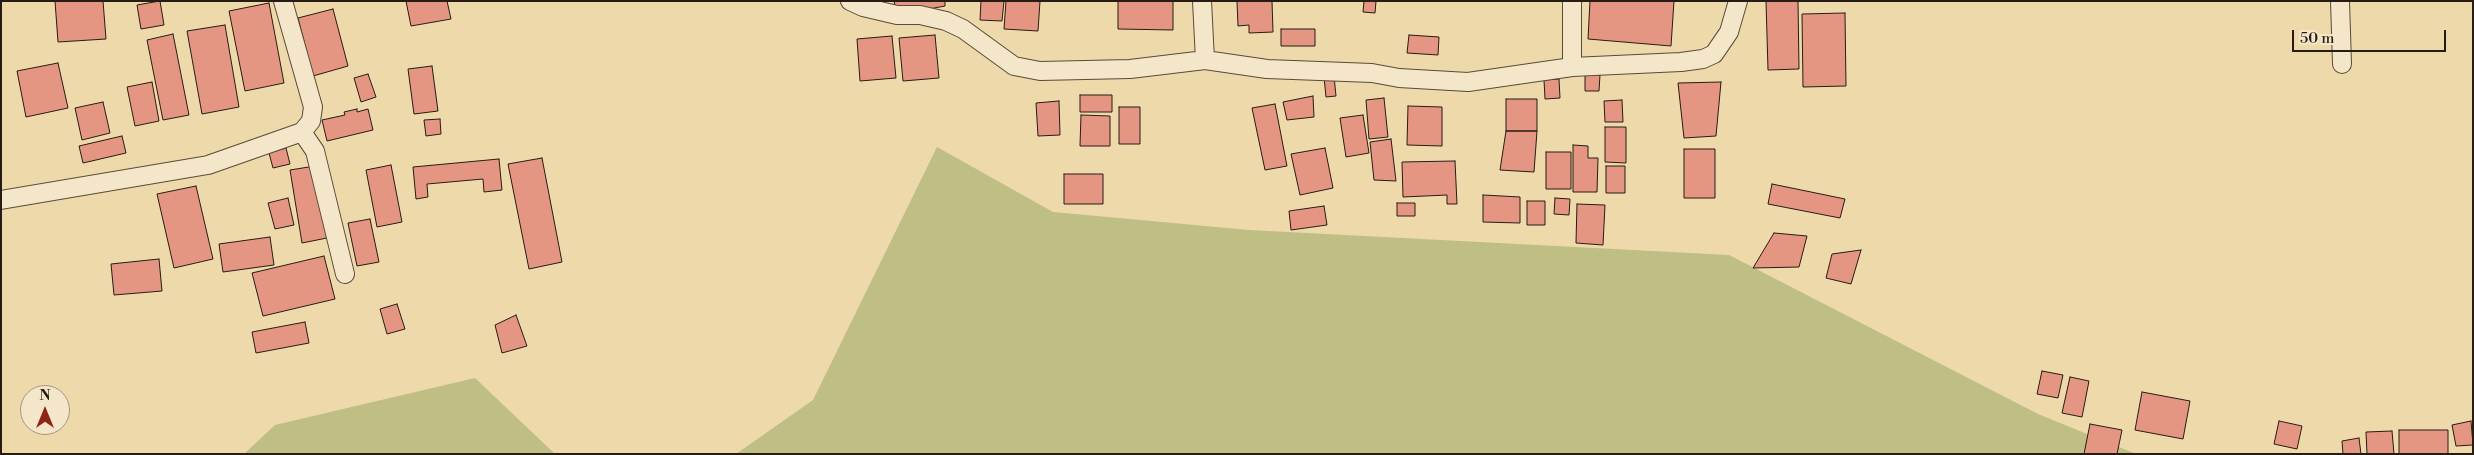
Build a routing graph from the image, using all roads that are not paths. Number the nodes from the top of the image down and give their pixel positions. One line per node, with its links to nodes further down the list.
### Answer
1 (850, 1): 7 (street)
2 (1202, 1): 7 (street)
3 (1572, 1): 9 (street)
4 (1738, 1): 9 (street)
5 (2340, 1): 8 (street)
6 (285, 2): 10 (street)
7 (1205, 60): 9 (street)
8 (2342, 64)
9 (1572, 67)
10 (302, 132): 11 (street); 12 (street)
11 (1, 200)
12 (346, 274)

